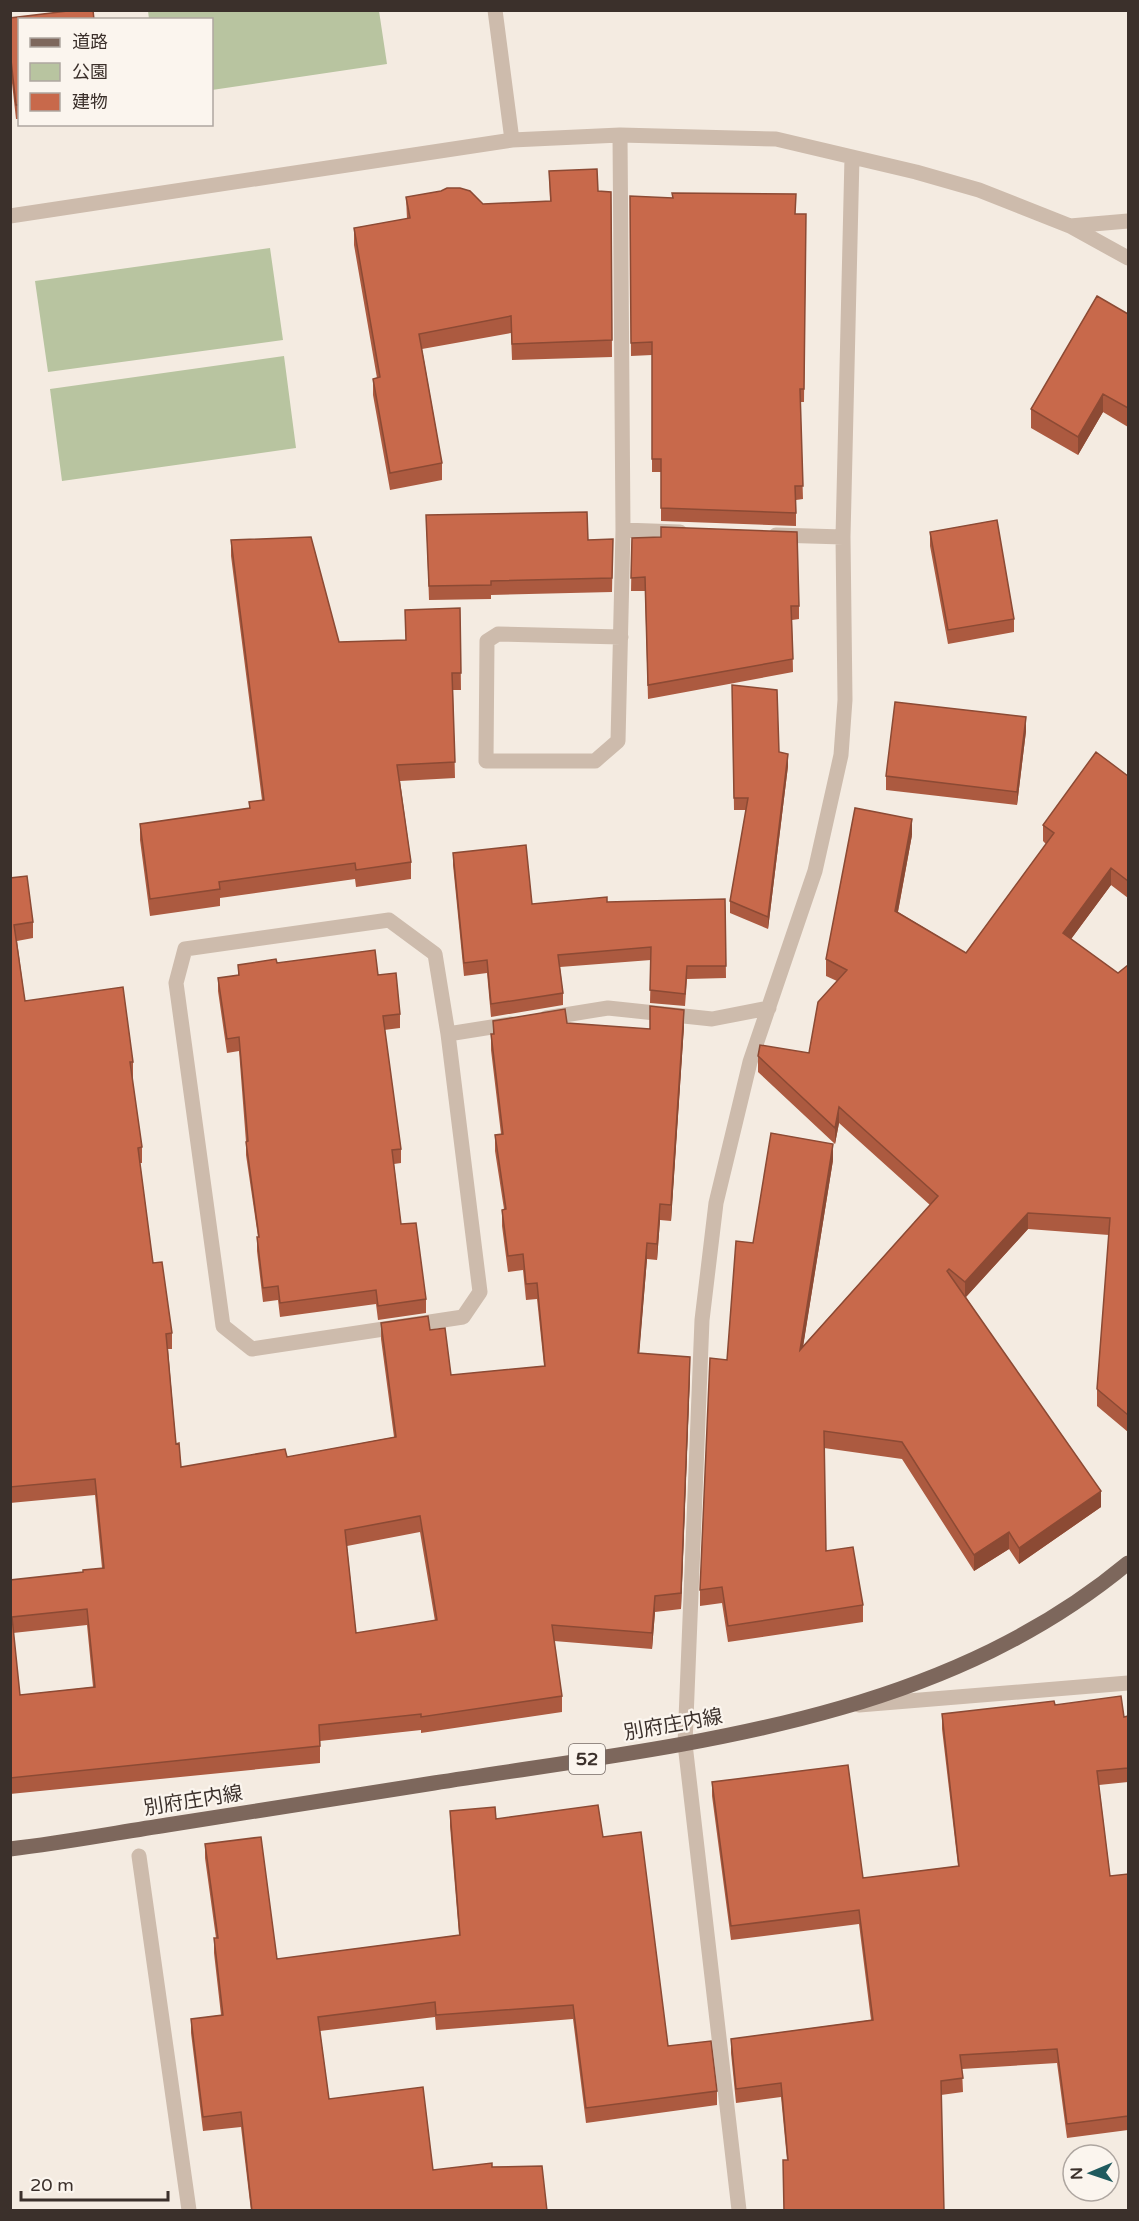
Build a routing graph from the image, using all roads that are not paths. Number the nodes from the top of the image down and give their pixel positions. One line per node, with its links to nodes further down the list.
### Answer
1 (495, 10): 3 (street)
2 (620, 135): 3 (street); 4 (street); 9 (street)
3 (512, 140): 5 (street)
4 (852, 157): 7 (street); 12 (street)
5 (10, 216)
6 (1128, 221): 7 (street)
7 (1070, 226): 8 (street)
8 (1128, 258)
9 (623, 530): 10 (street); 13 (street)
10 (693, 532)
11 (762, 534): 12 (street)
12 (843, 537): 14 (street)
13 (621, 637): 13 (street)
14 (769, 1008): 15 (street); 19 (street)
15 (448, 1034): 15 (street)
16 (1128, 1563): 18 (main road, 別府庄内線 / 52)
17 (1128, 1683): 18 (street)
18 (854, 1706): 19 (main road, 別府庄内線 / 52)
19 (685, 1744): 20 (main road, 別府庄内線 / 52); 23 (street)
20 (10, 1849)
21 (139, 1856): 22 (street)
22 (189, 2211)
23 (739, 2211)

